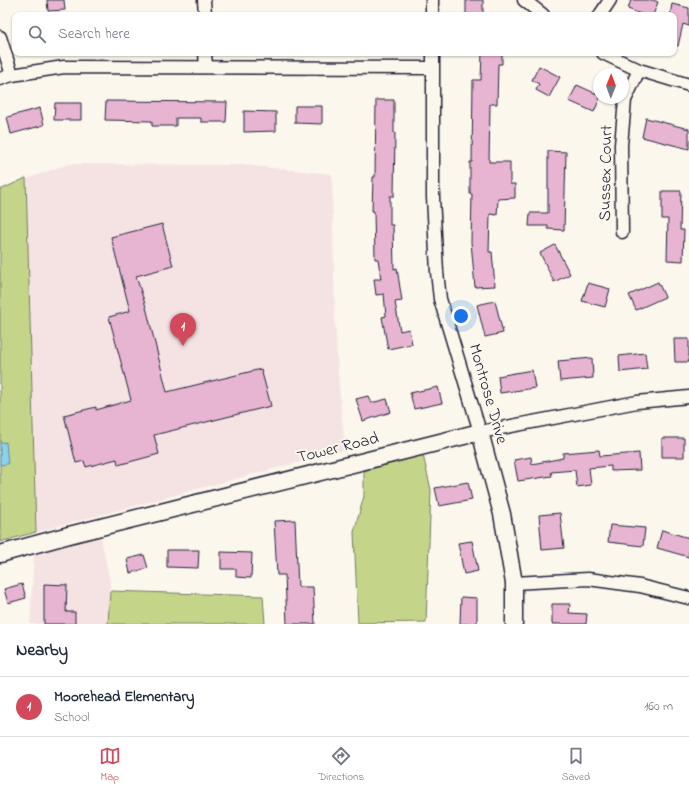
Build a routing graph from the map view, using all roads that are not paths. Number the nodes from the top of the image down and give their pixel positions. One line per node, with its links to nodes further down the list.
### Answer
1 (204, 0): 5 (street)
2 (432, 0): 6 (street)
3 (524, 0): 7 (street)
4 (610, 0): 8 (street)
5 (205, 12)
6 (432, 12)
7 (539, 12)
8 (602, 12)
9 (0, 37): 16 (street)
10 (205, 56): 13 (street)
11 (433, 56): 14 (street, Montrose Drive)
12 (609, 56): 15 (street)
13 (206, 66): 14 (street); 16 (street)
14 (433, 68): 21 (street, Montrose Drive)
15 (638, 70): 18 (street); 19 (street, Sussex Court)
16 (12, 75): 17 (street)
17 (0, 79)
18 (689, 85)
19 (622, 232)
20 (689, 397): 21 (street, Tower Road)
21 (480, 432): 22 (street, Tower Road); 23 (street, Montrose Drive)
22 (0, 554)
23 (514, 583): 24 (street); 25 (street, Montrose Drive)
24 (689, 598)
25 (514, 624)

